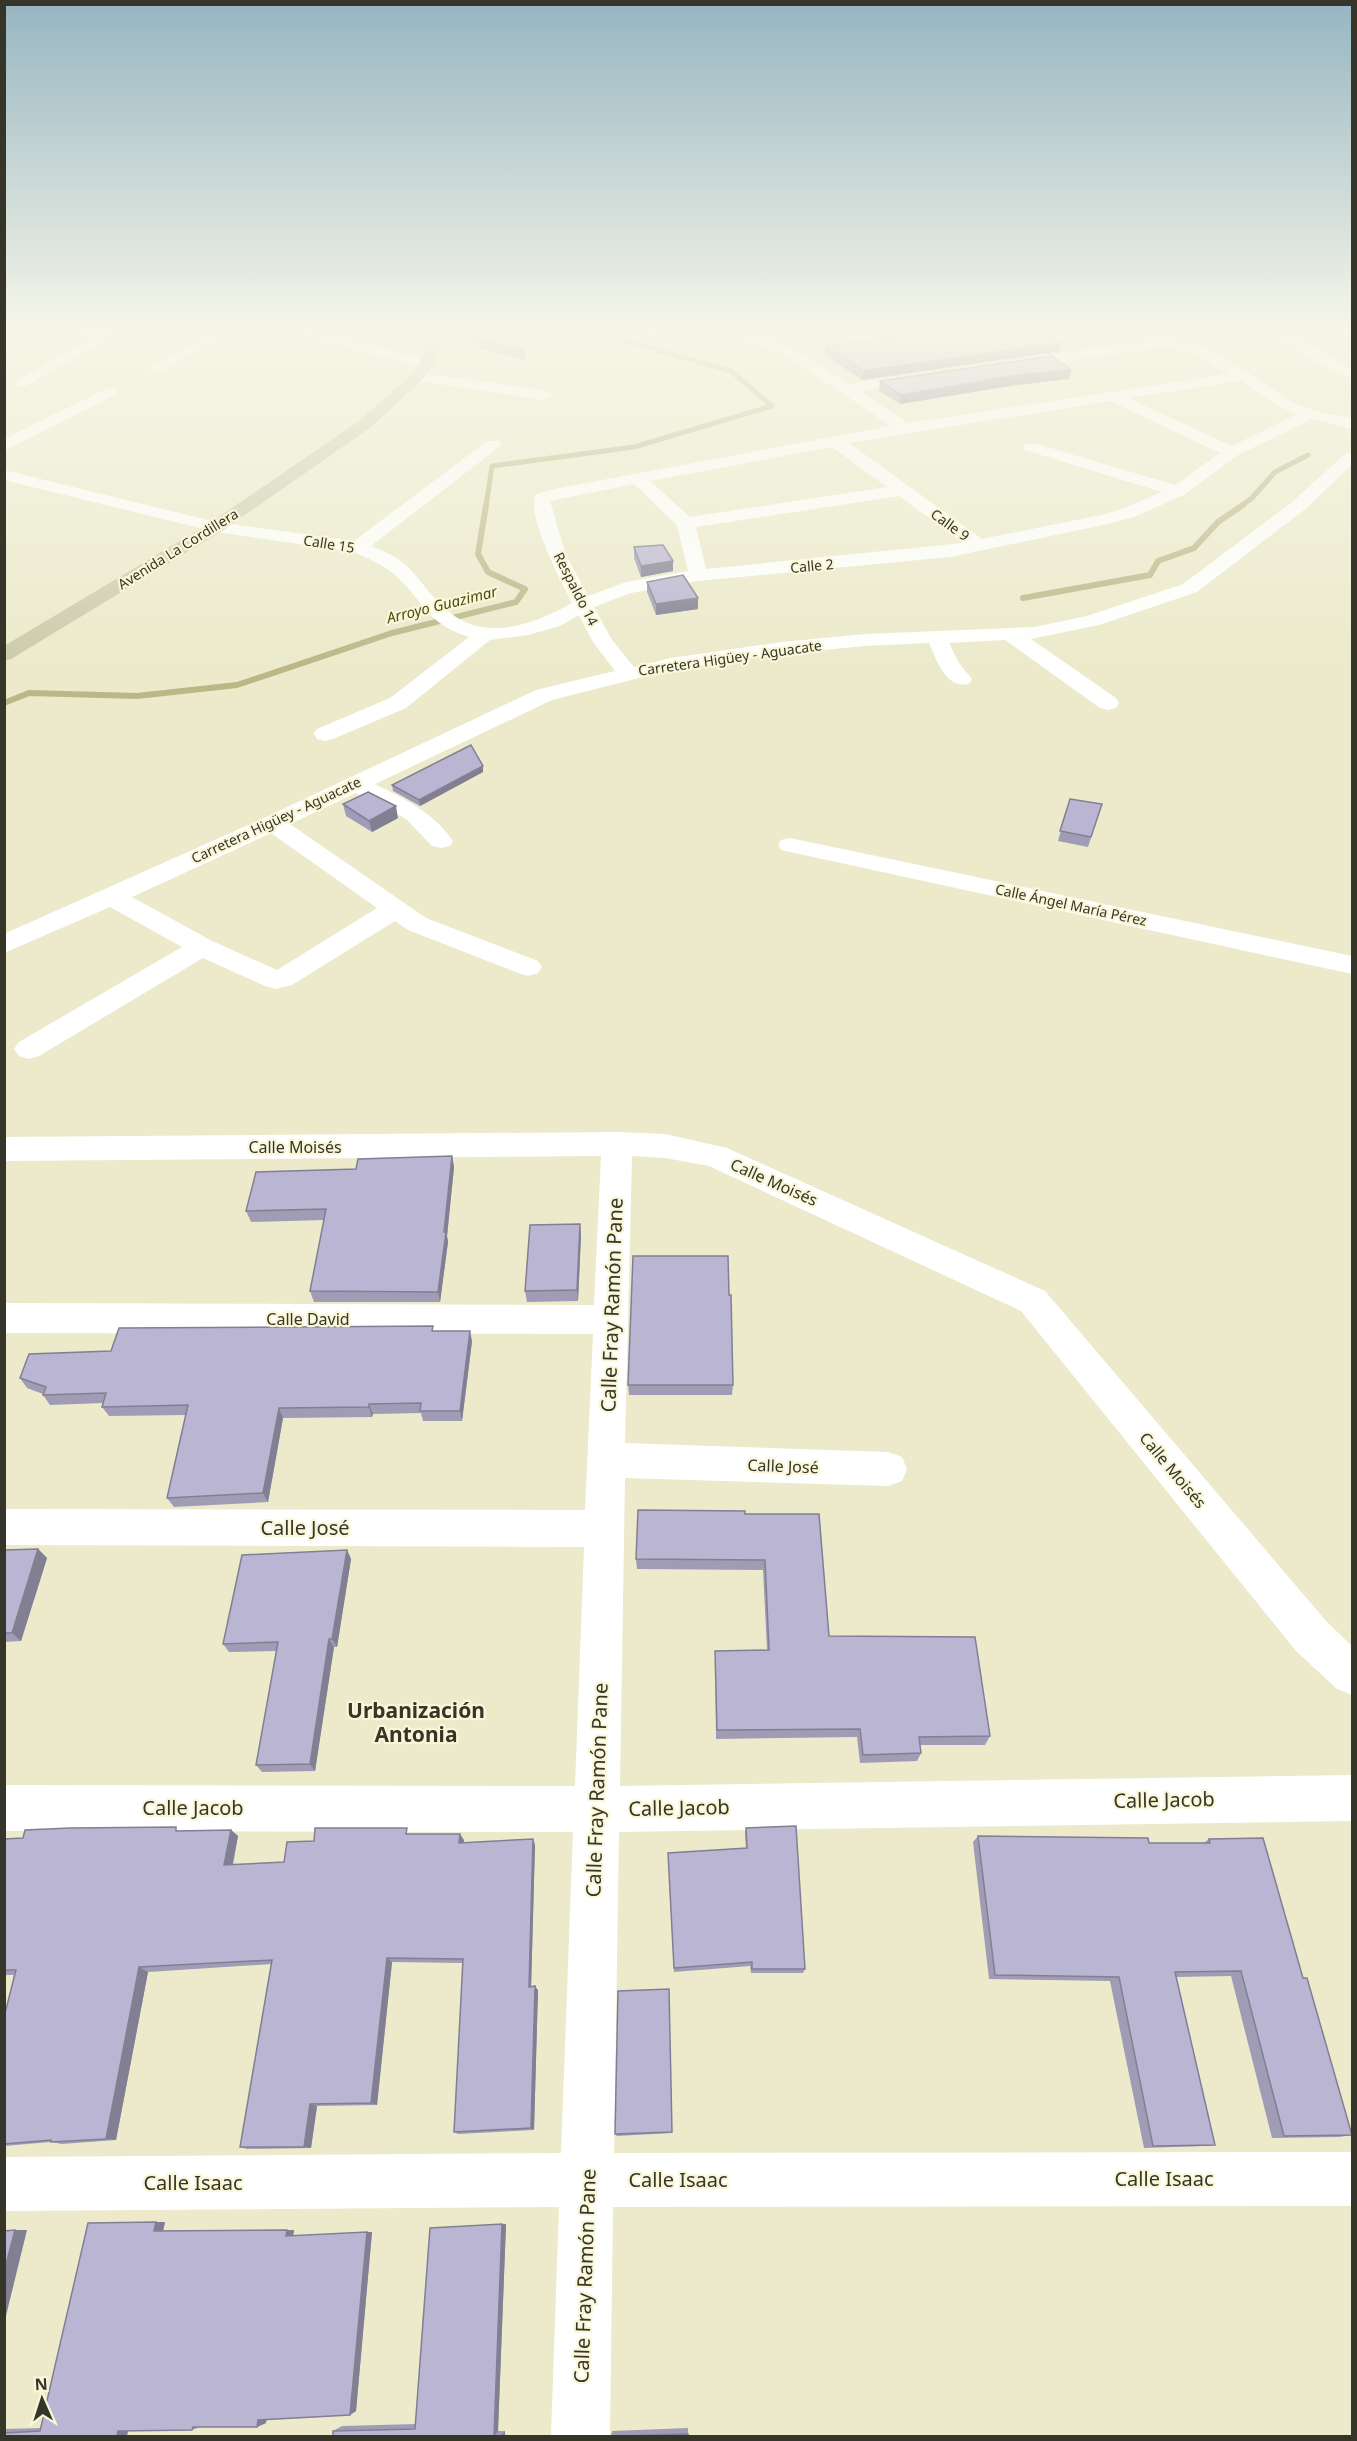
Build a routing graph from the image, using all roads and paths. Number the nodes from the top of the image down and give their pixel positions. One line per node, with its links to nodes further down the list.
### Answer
1 (336, 444): 15 (main road, Avenida La Cordillera)
2 (493, 444): 17 (street)
3 (819, 444): 11 (street)
4 (838, 444): 12 (street, Calle 9)
5 (1215, 444): 8 (street)
6 (1249, 444): 8 (street, Calle 2)
7 (1031, 447): 13 (street)
8 (1232, 452): 13 (street, Calle 2)
9 (1353, 457): 21 (street, Carretera Higüey - Aguacate)
10 (4, 475): 15 (street, Calle 15)
11 (639, 480): 14 (street); 19 (street, Respaldo 14)
12 (903, 490): 14 (street); 16 (street, Calle 9)
13 (1178, 491): 16 (street, Calle 2)
14 (686, 524): 18 (street)
15 (216, 527): 17 (street, Calle 15); 23 (main road, Avenida La Cordillera)
16 (978, 545): 18 (street, Calle 2)
17 (358, 548): 20 (street, Calle 15)
18 (698, 575): 19 (street, Calle 2)
19 (584, 604): 20 (street, Calle 2); 24 (street, Respaldo 14)
20 (484, 635): 27 (street)
21 (1011, 635): 22 (street, Carretera Higüey - Aguacate); 26 (street)
22 (937, 638): 24 (street, Carretera Higüey - Aguacate); 25 (street)
23 (4, 655)
24 (628, 673): 28 (street, Carretera Higüey - Aguacate)
25 (961, 679)
26 (1108, 703)
27 (325, 734)
28 (356, 783): 29 (street, Carretera Higüey - Aguacate); 30 (street)
29 (273, 823): 32 (street, Carretera Higüey - Aguacate); 33 (street)
30 (441, 841)
31 (790, 845): 36 (street, Calle Ángel María Pérez)
32 (112, 897): 34 (street, Carretera Higüey - Aguacate); 35 (street)
33 (395, 909): 35 (street); 37 (street)
34 (4, 945)
35 (202, 947): 38 (street)
36 (1353, 965)
37 (528, 967)
38 (29, 1049)
39 (617, 1144): 40 (street, Calle Moisés); 42 (street, Calle Fray Ramón Pane); 47 (street, Calle Moisés)
40 (4, 1149)
41 (4, 1318): 42 (street, Calle David)
42 (612, 1320): 43 (street, Calle Fray Ramón Pane)
43 (606, 1460): 44 (street, Calle José); 46 (street, Calle Fray Ramón Pane)
44 (888, 1469)
45 (4, 1527): 46 (street, Calle José)
46 (605, 1529): 50 (street, Calle Fray Ramón Pane)
47 (1353, 1674)
48 (1353, 1798): 50 (street, Calle Jacob)
49 (4, 1808): 50 (street, Calle Jacob)
50 (596, 1809): 52 (street, Calle Fray Ramón Pane)
51 (1353, 2179): 52 (street, Calle Isaac)
52 (588, 2180): 53 (street, Calle Isaac); 54 (street, Calle Fray Ramón Pane)
53 (4, 2184)
54 (580, 2436)

